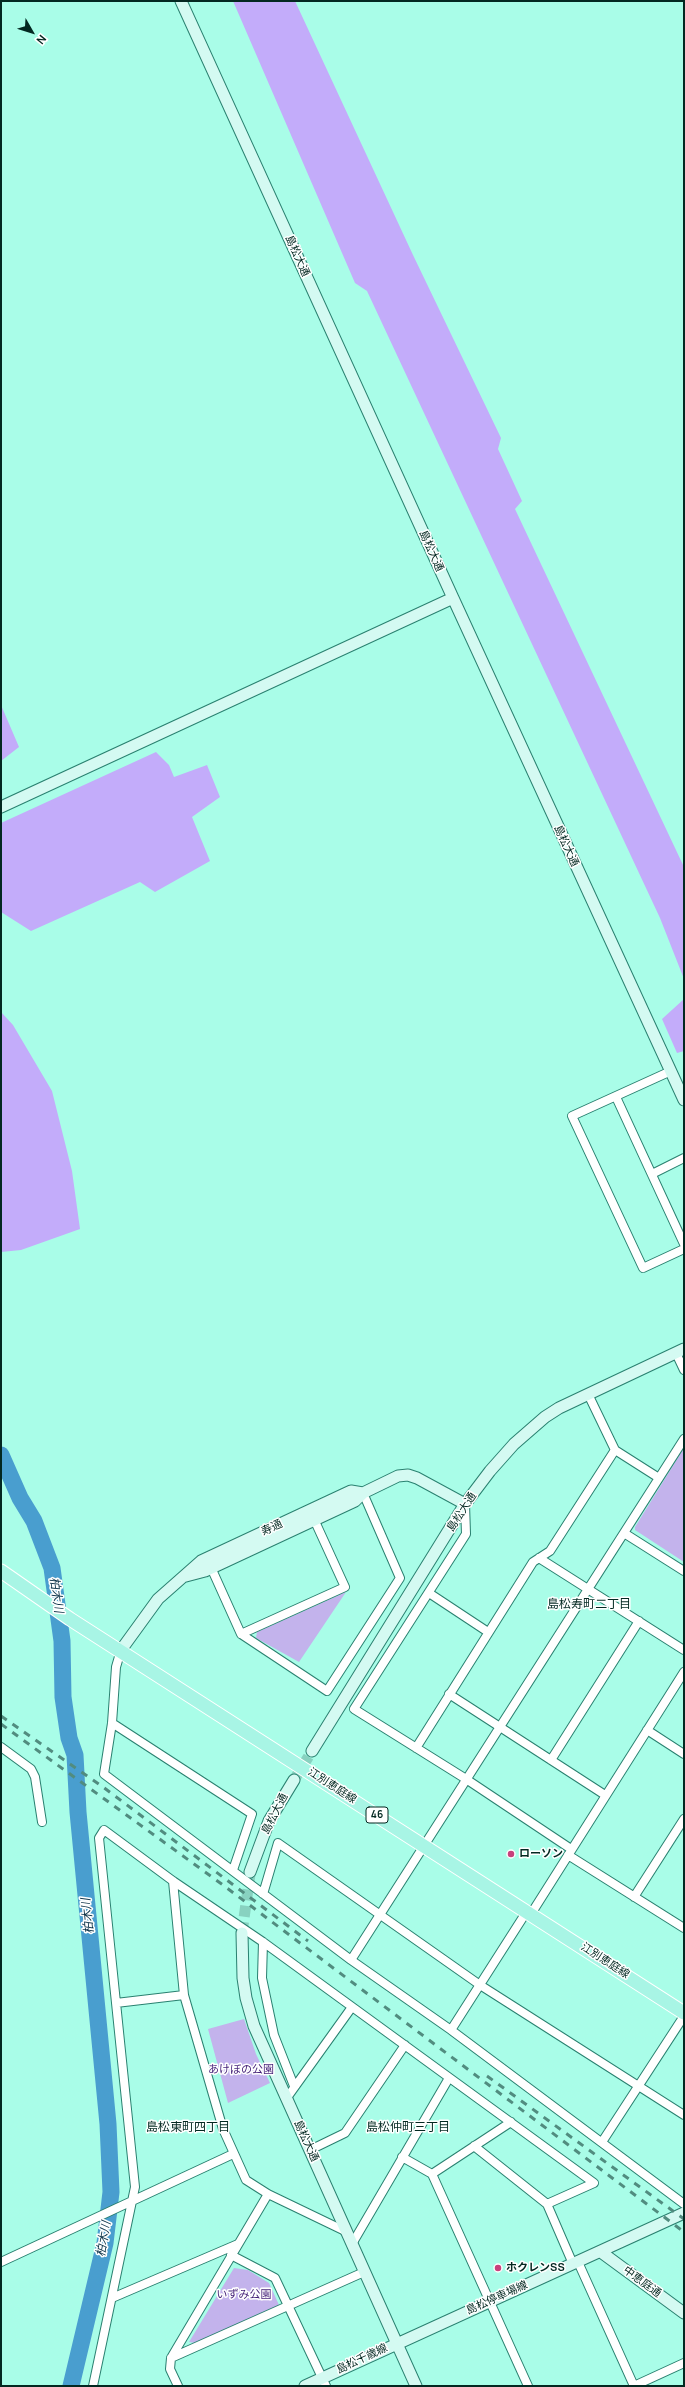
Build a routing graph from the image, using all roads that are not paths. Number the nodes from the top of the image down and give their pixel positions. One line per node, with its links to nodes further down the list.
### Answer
1 (181, 1): 2 (street, 島松大通)
2 (452, 598): 3 (street); 4 (street, 島松大通)
3 (1, 807)
4 (671, 1071): 5 (street); 6 (street, 島松大通)
5 (616, 1097): 8 (street); 10 (street)
6 (684, 1100)
7 (684, 1158): 8 (street)
8 (652, 1174): 9 (street)
9 (684, 1244)
10 (684, 1249)
11 (680, 1351): 12 (street); 13 (street, 島松大通)
12 (684, 1370)
13 (588, 1394): 15 (street); 18 (street, 島松大通)
14 (684, 1439): 16 (street)
15 (615, 1450): 16 (street); 21 (street)
16 (659, 1478): 20 (street)
17 (363, 1493): 18 (street, 寿通); 19 (street, 寿通); 29 (street)
18 (466, 1504): 26 (street); 39 (street, 島松大通)
19 (312, 1515): 22 (street, 寿通); 29 (street)
20 (624, 1533): 24 (street); 25 (street)
21 (539, 1558): 25 (street); 28 (street)
22 (209, 1563): 29 (street); 30 (street, 寿通)
23 (1, 1571): 30 (main road, 江別恵庭線 / 46)
24 (684, 1571)
25 (589, 1589): 27 (street); 35 (street)
26 (429, 1592): 28 (street); 38 (street)
27 (639, 1621): 31 (street); 41 (street)
28 (488, 1632): 33 (street)
29 (241, 1634)
30 (121, 1650): 34 (street); 47 (main road, 江別恵庭線 / 46)
31 (684, 1650)
32 (684, 1672): 36 (street)
33 (449, 1694): 35 (street); 38 (street)
34 (112, 1722): 49 (street); 49 (street)
35 (499, 1727): 41 (street); 42 (street)
36 (647, 1730): 40 (street); 44 (street)
37 (1, 1748): 46 (street)
38 (416, 1748): 42 (street)
39 (312, 1751)
40 (684, 1754)
41 (551, 1760): 44 (street)
42 (466, 1779): 47 (street); 48 (street)
43 (294, 1780): 50 (street, 島松大通)
44 (605, 1795): 48 (street)
45 (684, 1819): 53 (street)
46 (42, 1822)
47 (423, 1845): 54 (main road, 江別恵庭線 / 46); 55 (street)
48 (570, 1852): 53 (street); 54 (street)
49 (233, 1870): 52 (street)
50 (250, 1872)
51 (173, 1881): 58 (street); 61 (street); 62 (street)
52 (263, 1894): 55 (street); 59 (street)
53 (634, 1896): 56 (street)
54 (529, 1912): 60 (street); 64 (main road, 江別恵庭線 / 46)
55 (379, 1914): 59 (street); 60 (street)
56 (684, 1928)
57 (242, 1933): 71 (street, 島松大通)
58 (263, 1942): 63 (street); 69 (street)
59 (351, 1960): 66 (street)
60 (480, 1985): 66 (street); 70 (street)
61 (184, 1995): 62 (street); 77 (street)
62 (116, 2003): 81 (street)
63 (352, 2007): 67 (street); 69 (street)
64 (684, 2013)
65 (684, 2016): 70 (street)
66 (451, 2030): 74 (street)
67 (405, 2045): 68 (street); 76 (street)
68 (449, 2078): 73 (street); 78 (street)
69 (294, 2086): 71 (street)
70 (639, 2086): 72 (street); 74 (street)
71 (286, 2099): 76 (street, 島松大通)
72 (684, 2115)
73 (511, 2122): 75 (street); 82 (street)
74 (602, 2142): 83 (street)
75 (474, 2146): 79 (street); 82 (street)
76 (310, 2150): 85 (street, 島松大通)
77 (233, 2154): 80 (street); 81 (street)
78 (402, 2157): 79 (street); 87 (street)
79 (432, 2174): 94 (street)
80 (268, 2194): 85 (street); 86 (street)
81 (132, 2202): 90 (street); 93 (street)
82 (547, 2204): 91 (street)
83 (684, 2204)
84 (684, 2213): 88 (street, 島松停車場線)
85 (347, 2232): 87 (street, 島松大通)
86 (238, 2244): 89 (street); 93 (street)
87 (352, 2244): 92 (street, 島松大通)
88 (601, 2252): 91 (street, 島松停車場線); 96 (street, 中恵庭通)
89 (231, 2255): 95 (street); 98 (street)
90 (1, 2262)
91 (575, 2263): 94 (street, 島松停車場線); 106 (street)
92 (364, 2272): 95 (street); 97 (street, 島松大通)
93 (112, 2298): 101 (street)
94 (488, 2302): 97 (street, 島松停車場線); 105 (street)
95 (288, 2306): 98 (street); 100 (street)
96 (684, 2313)
97 (396, 2343): 100 (street, 島松千歳線); 104 (street)
98 (171, 2358): 102 (street)
99 (684, 2363): 106 (street)
100 (324, 2382): 103 (street, 島松千歳線)
101 (94, 2386)
102 (178, 2386)
103 (305, 2386)
104 (416, 2386)
105 (528, 2386)
106 (634, 2386)

